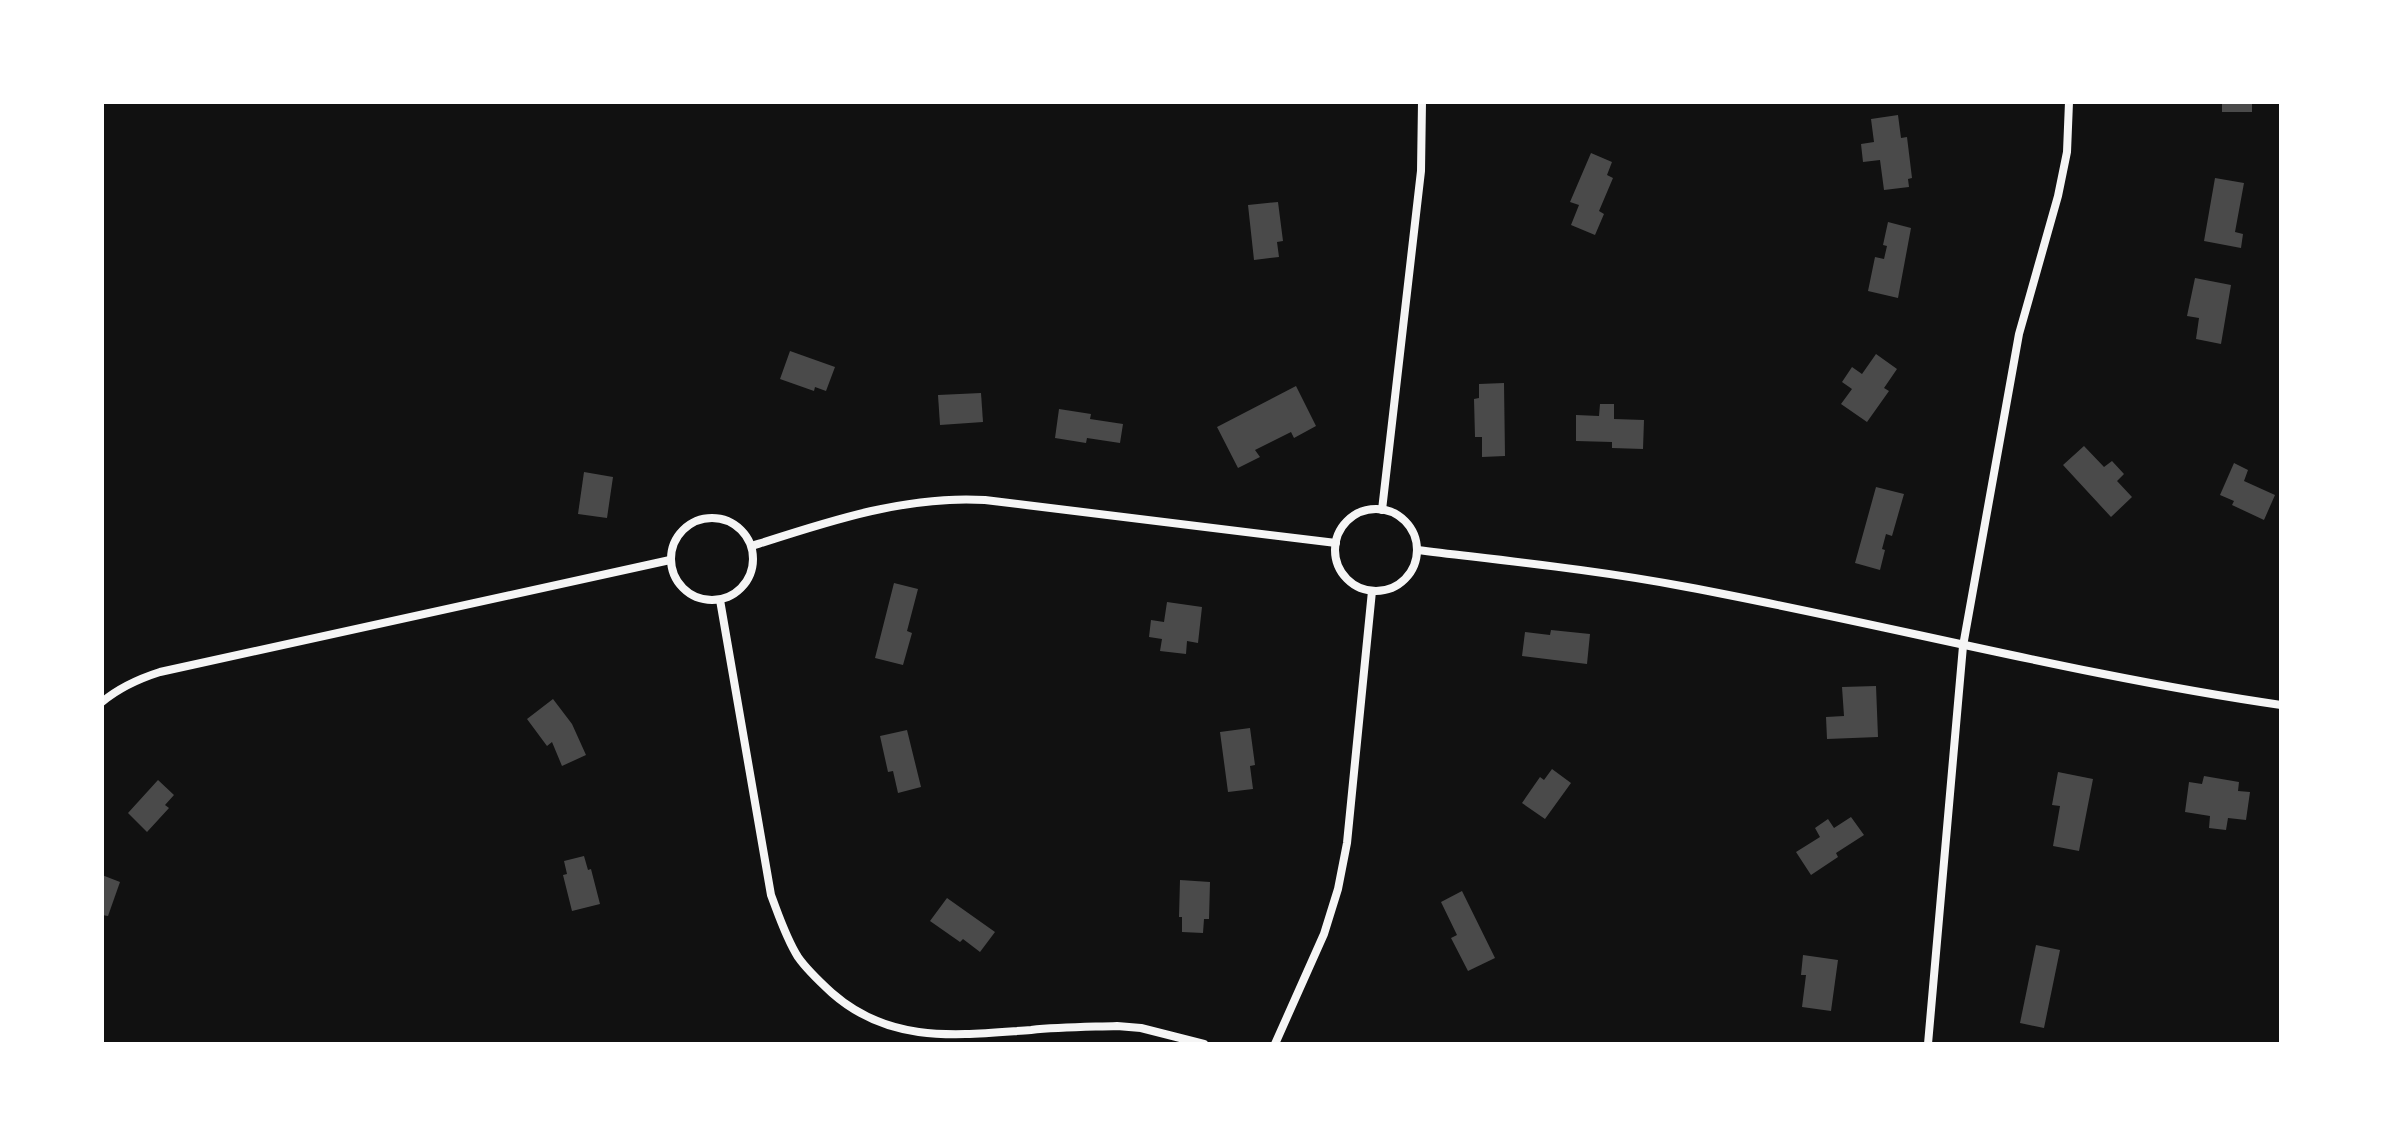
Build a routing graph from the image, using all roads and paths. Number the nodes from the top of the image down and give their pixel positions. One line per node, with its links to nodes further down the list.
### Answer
1 (1422, 102): 3 (street)
2 (2069, 102): 10 (street)
3 (1382, 510): 4 (street); 6 (street)
4 (1336, 543): 5 (street); 8 (street)
5 (752, 546): 7 (street); 9 (street)
6 (1417, 550): 8 (street); 10 (street)
7 (670, 560): 9 (street); 11 (street)
8 (1372, 591): 14 (street)
9 (720, 600): 13 (street)
10 (1963, 646): 12 (street); 15 (street)
11 (102, 702)
12 (2281, 705)
13 (1204, 1044)
14 (1275, 1044)
15 (1928, 1044)

